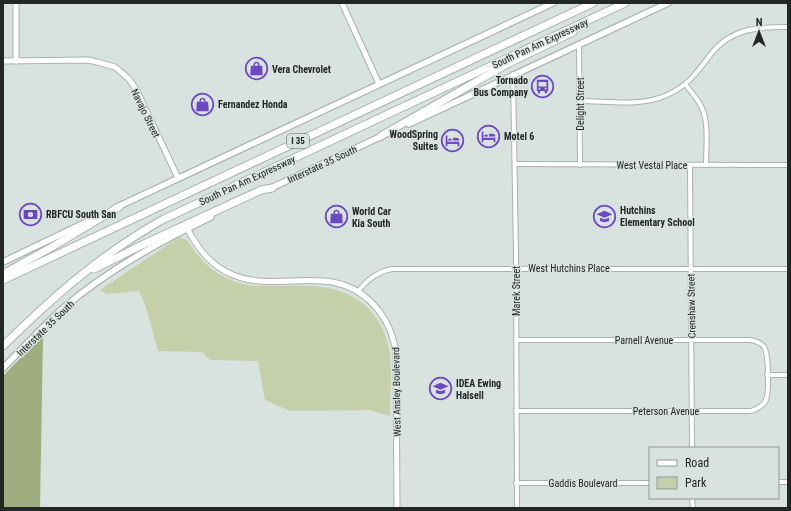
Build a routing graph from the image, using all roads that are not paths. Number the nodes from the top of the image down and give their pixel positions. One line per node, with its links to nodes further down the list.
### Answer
1 (16, 3): 11 (street)
2 (342, 3): 13 (street)
3 (553, 3): 13 (main road)
4 (593, 3): 31 (highway, South Pan Am Expressway / I 35)
5 (625, 3): 7 (highway, South Pan Am Expressway / I 35)
6 (668, 3): 9 (main road, Interstate 35 South)
7 (604, 13): 16 (highway); 32 (highway, South Pan Am Expressway / I 35)
8 (788, 27): 14 (street)
9 (579, 44): 12 (main road, Interstate 35 South); 15 (street, Delight Street)
10 (3, 61): 11 (street, Navajo Street)
11 (16, 61): 22 (street, Navajo Street)
12 (514, 74): 16 (main road, Interstate 35 South); 17 (street, Marek Street)
13 (379, 84): 22 (main road)
14 (685, 84): 15 (street); 20 (street)
15 (580, 101): 18 (street, Delight Street)
16 (381, 136): 23 (main road, Interstate 35 South)
17 (515, 164): 18 (street, West Vestal Place); 27 (street, Marek Street)
18 (580, 165): 19 (street, West Vestal Place)
19 (690, 165): 20 (street, West Vestal Place); 28 (street, Crenshaw Street)
20 (706, 165): 21 (street, West Vestal Place)
21 (788, 165)
22 (178, 178): 24 (main road)
23 (272, 188): 25 (main road, Interstate 35 South); 32 (highway)
24 (118, 207): 26 (main road); 30 (highway)
25 (188, 228): 33 (street, West Ansley Boulevard); 37 (main road, Interstate 35 South)
26 (3, 262)
27 (516, 268): 28 (street, West Hutchins Place); 33 (street, West Hutchins Place); 34 (street, Marek Street)
28 (691, 269): 29 (street, West Hutchins Place); 35 (street, Crenshaw Street)
29 (788, 269)
30 (3, 274)
31 (3, 280)
32 (62, 290): 36 (highway, South Pan Am Expressway / I 35)
33 (358, 292): 45 (street, West Ansley Boulevard)
34 (516, 340): 35 (street, Parnell Avenue); 40 (street, Marek Street)
35 (692, 340): 38 (street, Parnell Avenue); 41 (street, Crenshaw Street)
36 (3, 346)
37 (3, 368)
38 (768, 375): 39 (street); 41 (street, Peterson Avenue)
39 (788, 375)
40 (516, 411): 41 (street, Peterson Avenue); 43 (street, Marek Street)
41 (692, 411): 42 (street, Crenshaw Street)
42 (692, 447)
43 (516, 483): 44 (street, Gaddis Boulevard); 46 (street, Marek Street)
44 (649, 483)
45 (397, 508)
46 (517, 508)

